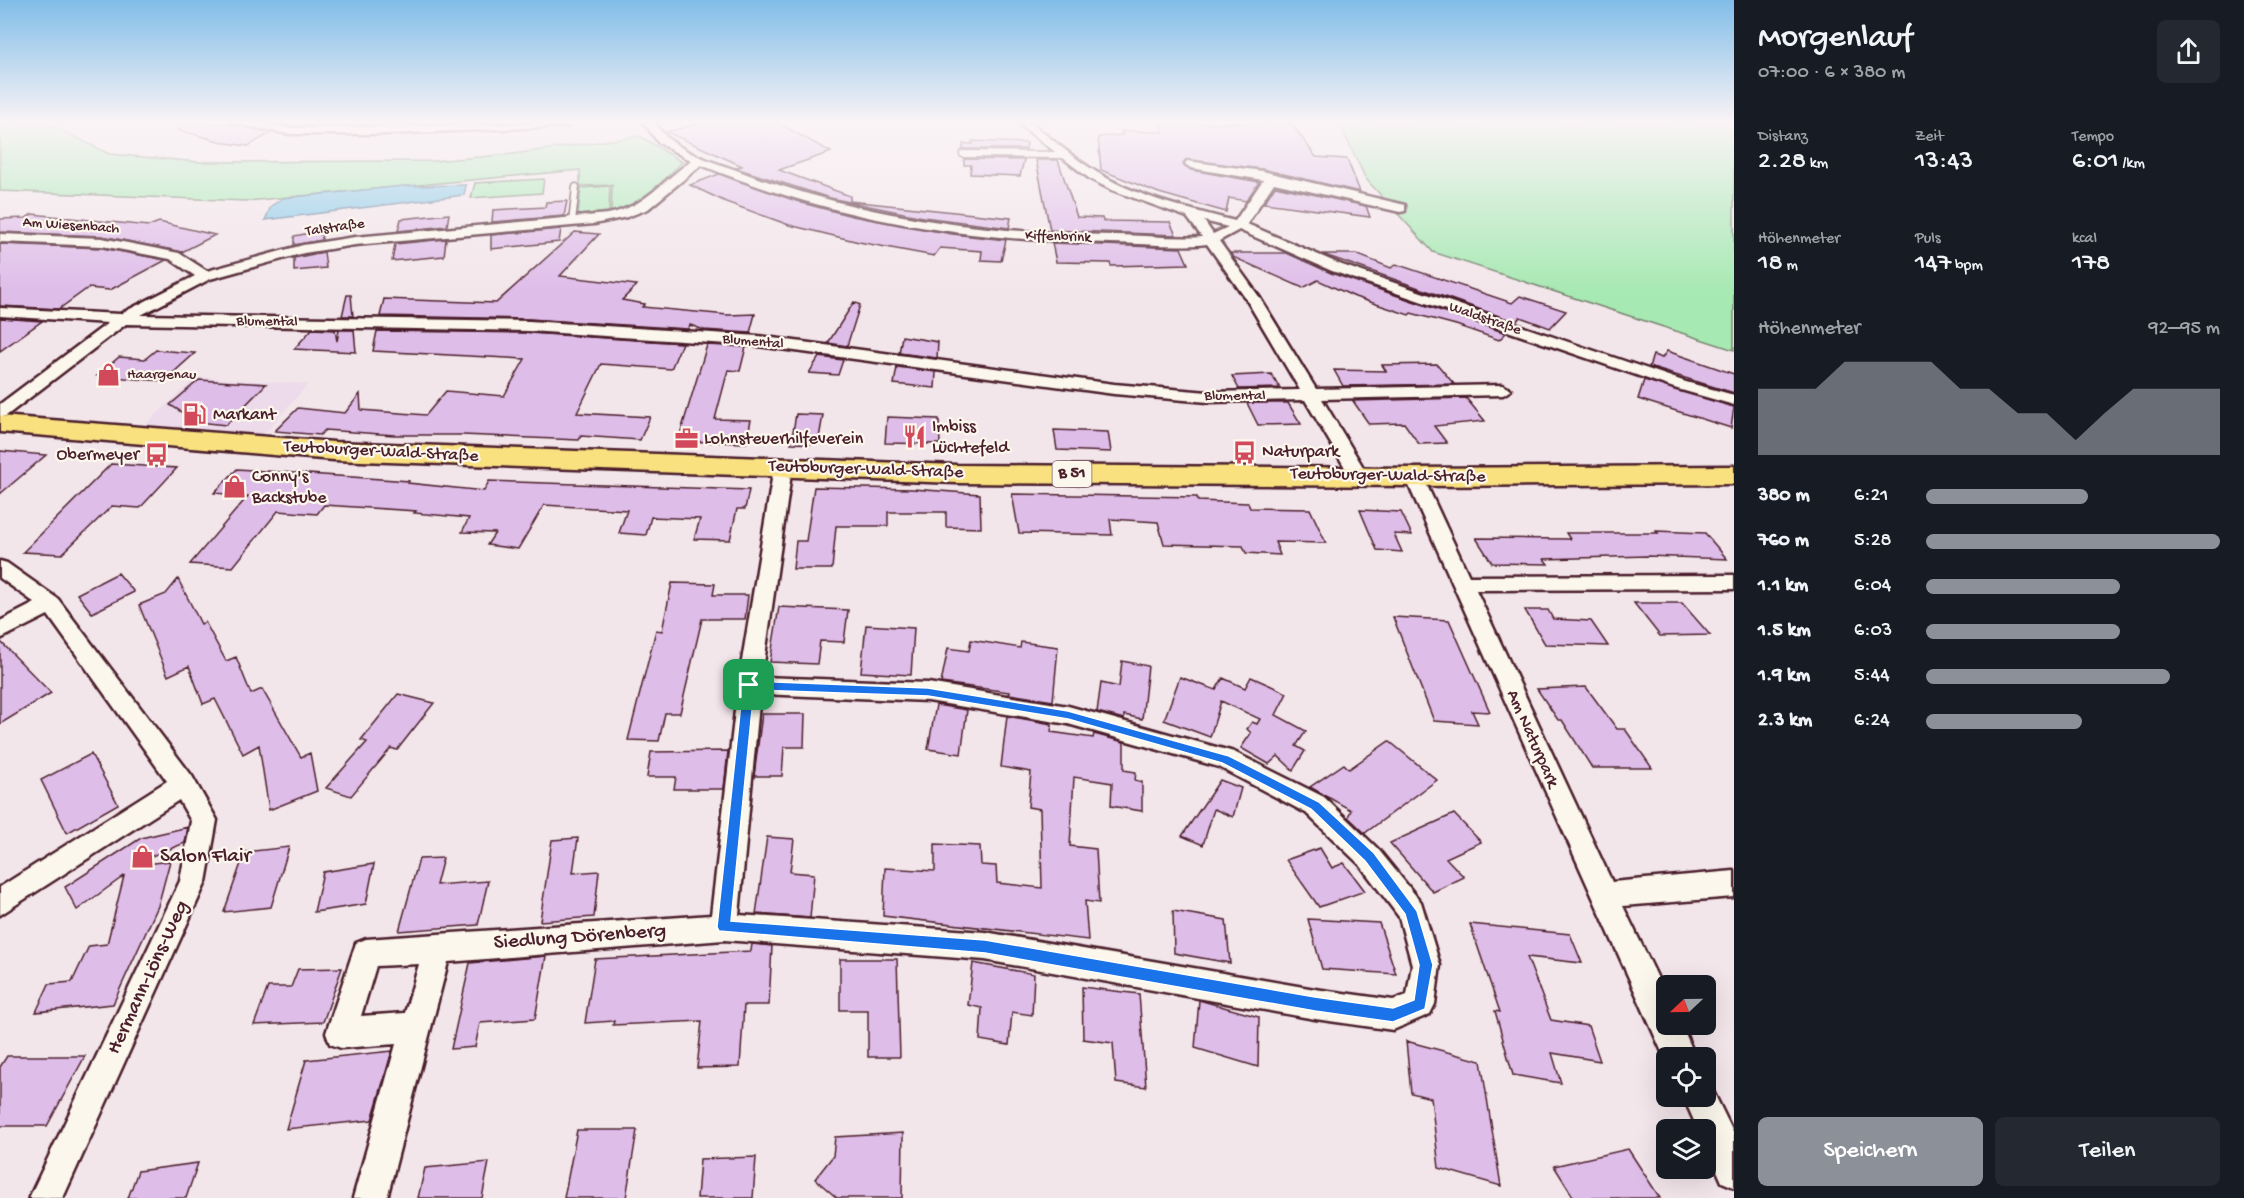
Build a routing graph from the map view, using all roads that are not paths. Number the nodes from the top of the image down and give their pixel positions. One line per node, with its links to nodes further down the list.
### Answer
1 (675, 179): 8 (street, Talstraße)
2 (748, 179): 11 (street, Kiffenbrink)
3 (1100, 179): 7 (street, Waldstraße)
4 (1270, 179): 6 (street); 9 (street)
5 (576, 187): 8 (lane)
6 (1400, 208)
7 (1192, 214): 9 (street, Waldstraße); 11 (street)
8 (572, 222): 12 (street, Talstraße)
9 (1240, 226): 11 (street); 17 (street, Waldstraße)
10 (0, 238): 12 (street, Am Wiesenbach)
11 (1211, 239): 16 (street)
12 (205, 276): 14 (street, Talstraße)
13 (0, 312): 14 (street, Blumental)
14 (122, 319): 16 (street, Blumental); 18 (street, Talstraße)
15 (1503, 390): 16 (street, Blumental)
16 (1312, 396): 22 (street)
17 (1734, 400)
18 (0, 412)
19 (0, 424): 20 (main road, Teutoburger-Wald-Straße / B 51)
20 (783, 467): 22 (main road, Teutoburger-Wald-Straße / B 51); 29 (street)
21 (1734, 476): 23 (main road, Teutoburger-Wald-Straße / B 51)
22 (1360, 477): 23 (main road, Teutoburger-Wald-Straße / B 51)
23 (1414, 477): 26 (street, Am Naturpark)
24 (0, 568): 27 (street, Hermann-Löns-Weg)
25 (1734, 582): 26 (street)
26 (1461, 583): 32 (street, Am Naturpark)
27 (51, 604): 28 (street); 30 (street, Hermann-Löns-Weg)
28 (0, 631)
29 (749, 685): 34 (street); 34 (street, Siedlung Dörenberg)
30 (183, 784): 33 (street); 40 (street, Hermann-Löns-Weg)
31 (1734, 884): 32 (street)
32 (1604, 895): 37 (street, Am Naturpark)
33 (0, 902)
34 (724, 927): 35 (street, Siedlung Dörenberg)
35 (436, 948): 36 (street); 36 (street, Siedlung Dörenberg)
36 (416, 1027): 41 (street)
37 (1676, 1047)
38 (1704, 1107): 39 (street)
39 (1734, 1170)
40 (46, 1198)
41 (370, 1198)

